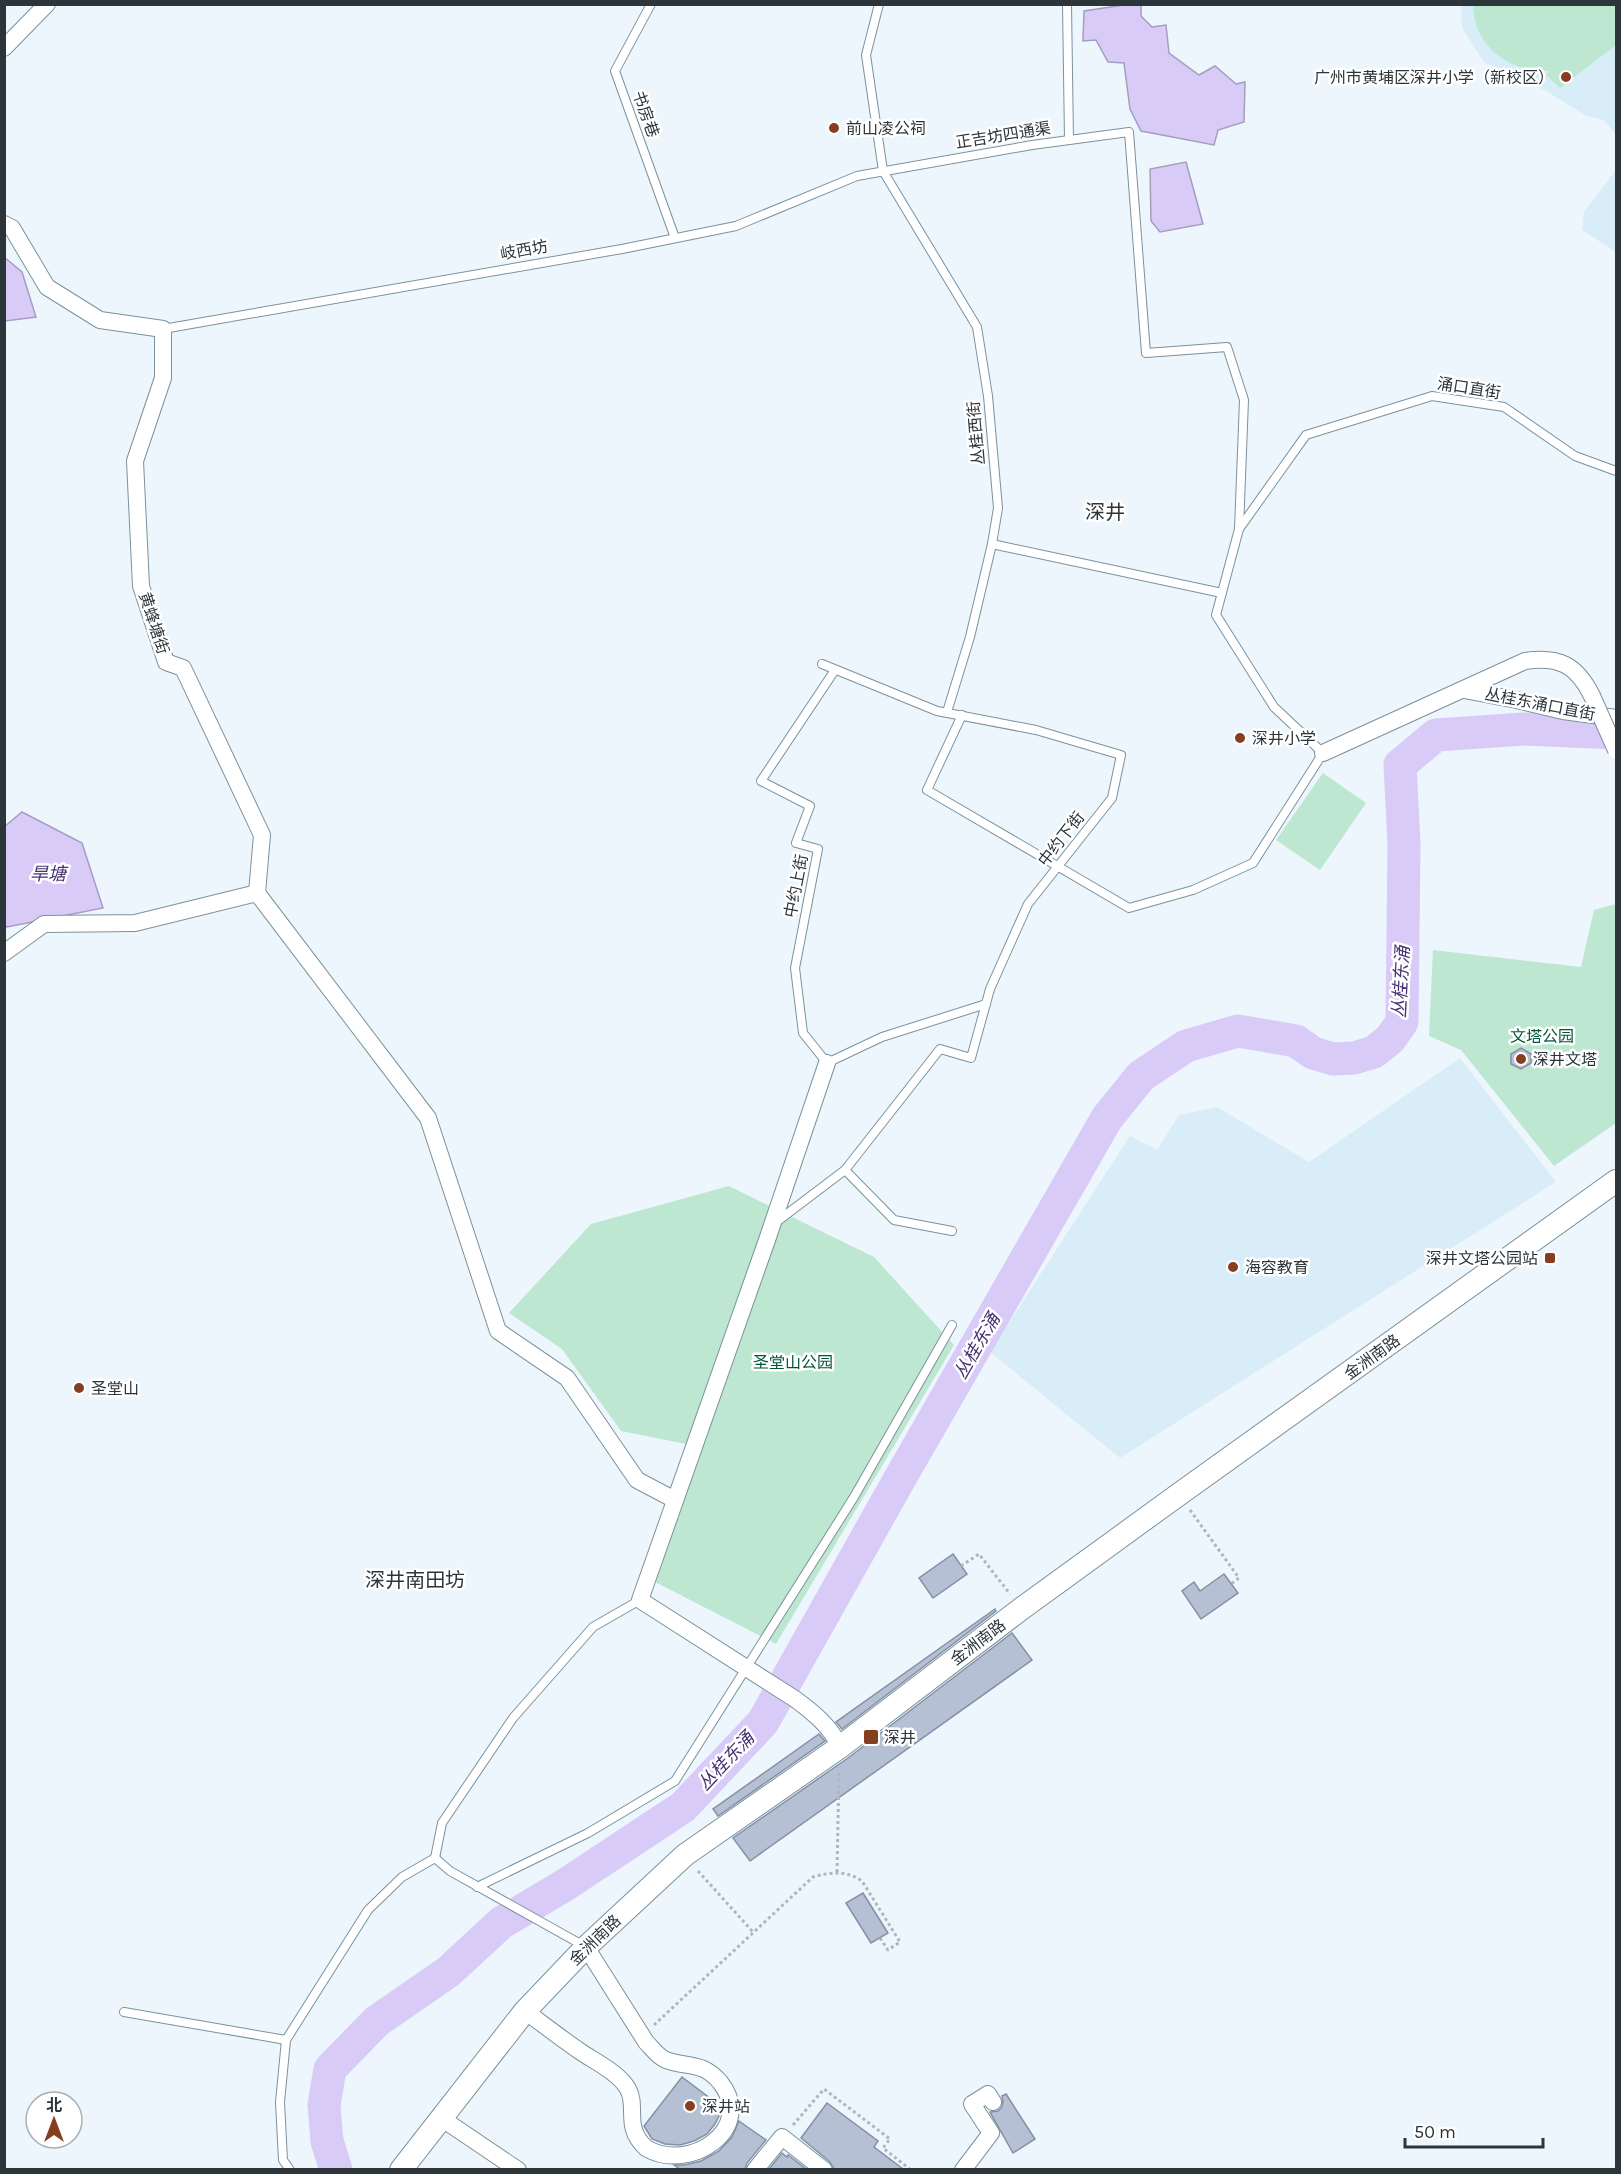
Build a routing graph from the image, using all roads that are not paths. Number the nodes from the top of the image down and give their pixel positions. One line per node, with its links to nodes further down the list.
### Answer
1 (47, 4): 5 (street)
2 (651, 4): 9 (lane, 书房巷)
3 (879, 4): 7 (lane)
4 (1067, 4): 6 (lane)
5 (4, 48)
6 (1069, 140): 7 (lane, 正吉坊四通渠); 12 (lane, 正吉坊四通渠)
7 (883, 171): 9 (lane, 岐西坊); 13 (lane, 丛桂西街)
8 (4, 224): 10 (street)
9 (675, 238): 10 (lane, 岐西坊)
10 (163, 329): 24 (street, 黄蜂塘街)
11 (1617, 471): 12 (lane, 涌口直街)
12 (1239, 528): 14 (lane)
13 (992, 544): 14 (lane); 18 (lane, 丛桂西街)
14 (1222, 593): 22 (lane)
15 (822, 664): 16 (lane, 中约下街)
16 (835, 670): 18 (lane, 中约下街); 27 (lane, 中约上街)
17 (1464, 690): 20 (street, 丛桂东涌口直街); 21 (street, bridge); 22 (street)
18 (947, 712): 19 (lane, 中约下街)
19 (962, 715): 23 (lane); 23 (lane, 中约下街)
20 (1617, 718)
21 (1617, 750)
22 (1323, 753): 23 (lane)
23 (1058, 867): 26 (lane, 中约下街)
24 (257, 893): 25 (street); 33 (street)
25 (4, 953)
26 (986, 1004): 27 (lane); 28 (lane, 中约下街)
27 (827, 1063): 30 (street)
28 (845, 1170): 30 (lane); 31 (lane)
29 (1617, 1181): 36 (main road, 金洲南路)
30 (772, 1225): 33 (street)
31 (952, 1231)
32 (952, 1325): 35 (lane)
33 (675, 1500): 34 (street)
34 (640, 1600): 35 (street); 37 (lane)
35 (748, 1668): 36 (street); 38 (lane)
36 (840, 1747): 39 (main road, 金洲南路)
37 (435, 1858): 38 (lane); 42 (lane)
38 (477, 1887): 39 (lane)
39 (586, 1947): 40 (main road, 金洲南路); 40 (street)
40 (525, 2011): 44 (main road, 金洲南路)
41 (124, 2012): 42 (lane)
42 (286, 2040): 45 (lane)
43 (993, 2102): 50 (street)
44 (441, 2118): 46 (main road, 金洲南路); 47 (street)
45 (290, 2169)
46 (401, 2169)
47 (518, 2169)
48 (755, 2169): 49 (street)
49 (825, 2169)
50 (963, 2169)

